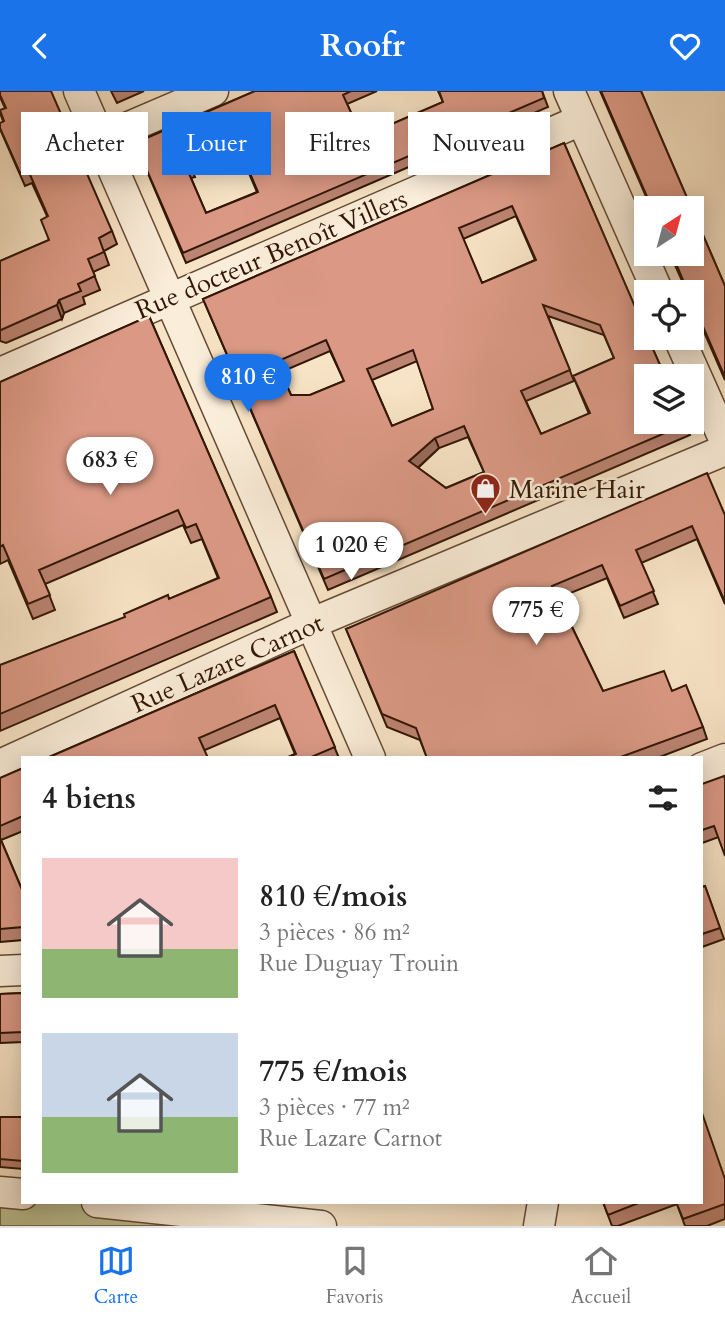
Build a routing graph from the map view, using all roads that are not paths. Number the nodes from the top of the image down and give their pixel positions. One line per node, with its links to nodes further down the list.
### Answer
1 (79, 91): 4 (street)
2 (214, 91): 5 (street)
3 (569, 91): 6 (street)
4 (89, 112)
5 (148, 119)
6 (581, 120): 8 (street); 9 (street, Rue docteur Benoît Villers)
7 (117, 175): 9 (street)
8 (653, 280)
9 (172, 298): 11 (street, Rue docteur Benoît Villers); 14 (street)
10 (684, 350): 12 (street)
11 (0, 373)
12 (725, 441)
13 (725, 450): 14 (street, Rue Lazare Carnot)
14 (310, 624): 15 (street); 17 (street, Rue Lazare Carnot)
15 (369, 756)
16 (725, 759): 18 (street)
17 (0, 765)
18 (703, 768)
19 (21, 970): 20 (street)
20 (0, 971)
21 (0, 1192): 22 (street)
22 (21, 1194)
23 (116, 1204): 25 (street)
24 (543, 1204): 26 (street)
25 (321, 1226)
26 (539, 1226)

